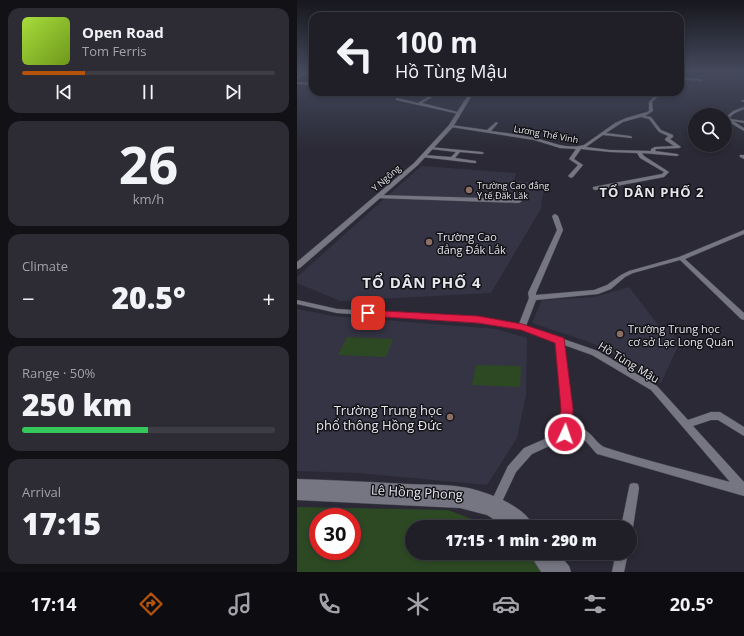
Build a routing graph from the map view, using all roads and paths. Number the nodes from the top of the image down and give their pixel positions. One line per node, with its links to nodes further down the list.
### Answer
1 (427, 99): 5 (street)
2 (468, 99): 7 (street, Y Ngông)
3 (653, 99): 9 (street)
4 (397, 100): 5 (street)
5 (418, 104): 7 (street)
6 (744, 108): 8 (street)
7 (459, 113): 14 (street, Y Ngông)
8 (732, 114)
9 (639, 116): 17 (street, Lương Thế Vinh); 23 (street)
10 (732, 120): 12 (street)
11 (732, 121): 15 (street)
12 (744, 122)
13 (496, 123): 16 (street)
14 (451, 126): 16 (street, Lương Thế Vinh); 19 (street, Y Ngông)
15 (744, 130)
16 (488, 132): 20 (street, Lương Thế Vinh)
17 (603, 134): 18 (street); 20 (street, Lương Thế Vinh)
18 (630, 137)
19 (431, 148): 21 (street); 26 (street, Y Ngông)
20 (580, 148): 22 (street); 29 (street)
21 (459, 151): 24 (street); 27 (street)
22 (639, 151): 23 (street); 30 (street)
23 (653, 152): 25 (street)
24 (481, 153)
25 (677, 155)
26 (424, 156): 27 (street); 31 (street, Y Ngông)
27 (451, 159): 28 (street)
28 (474, 162)
29 (571, 176)
30 (595, 188)
31 (378, 197): 32 (street); 36 (street, Y Ngông)
32 (519, 201)
33 (555, 216): 37 (street)
34 (744, 232): 35 (street)
35 (681, 258): 37 (street); 39 (street)
36 (297, 266)
37 (533, 298): 40 (street)
38 (297, 302): 40 (street, Hồ Tùng Mậu)
39 (744, 317)
40 (522, 327): 41 (street, Hồ Tùng Mậu)
41 (560, 341): 42 (street, Hồ Tùng Mậu); 49 (street)
42 (687, 424): 43 (street); 47 (street, Hồ Tùng Mậu)
43 (744, 432)
44 (568, 433): 47 (street)
45 (297, 485): 49 (street, Lê Hồng Phong)
46 (634, 488): 52 (street)
47 (744, 490)
48 (297, 493): 50 (street, Lê Hồng Phong)
49 (495, 504): 51 (street, Lê Hồng Phong)
50 (509, 520)
51 (521, 520)
52 (628, 520)
53 (542, 560): 56 (street)
54 (554, 560): 57 (street)
55 (621, 560): 58 (street)
56 (551, 572)
57 (563, 572)
58 (618, 572)

